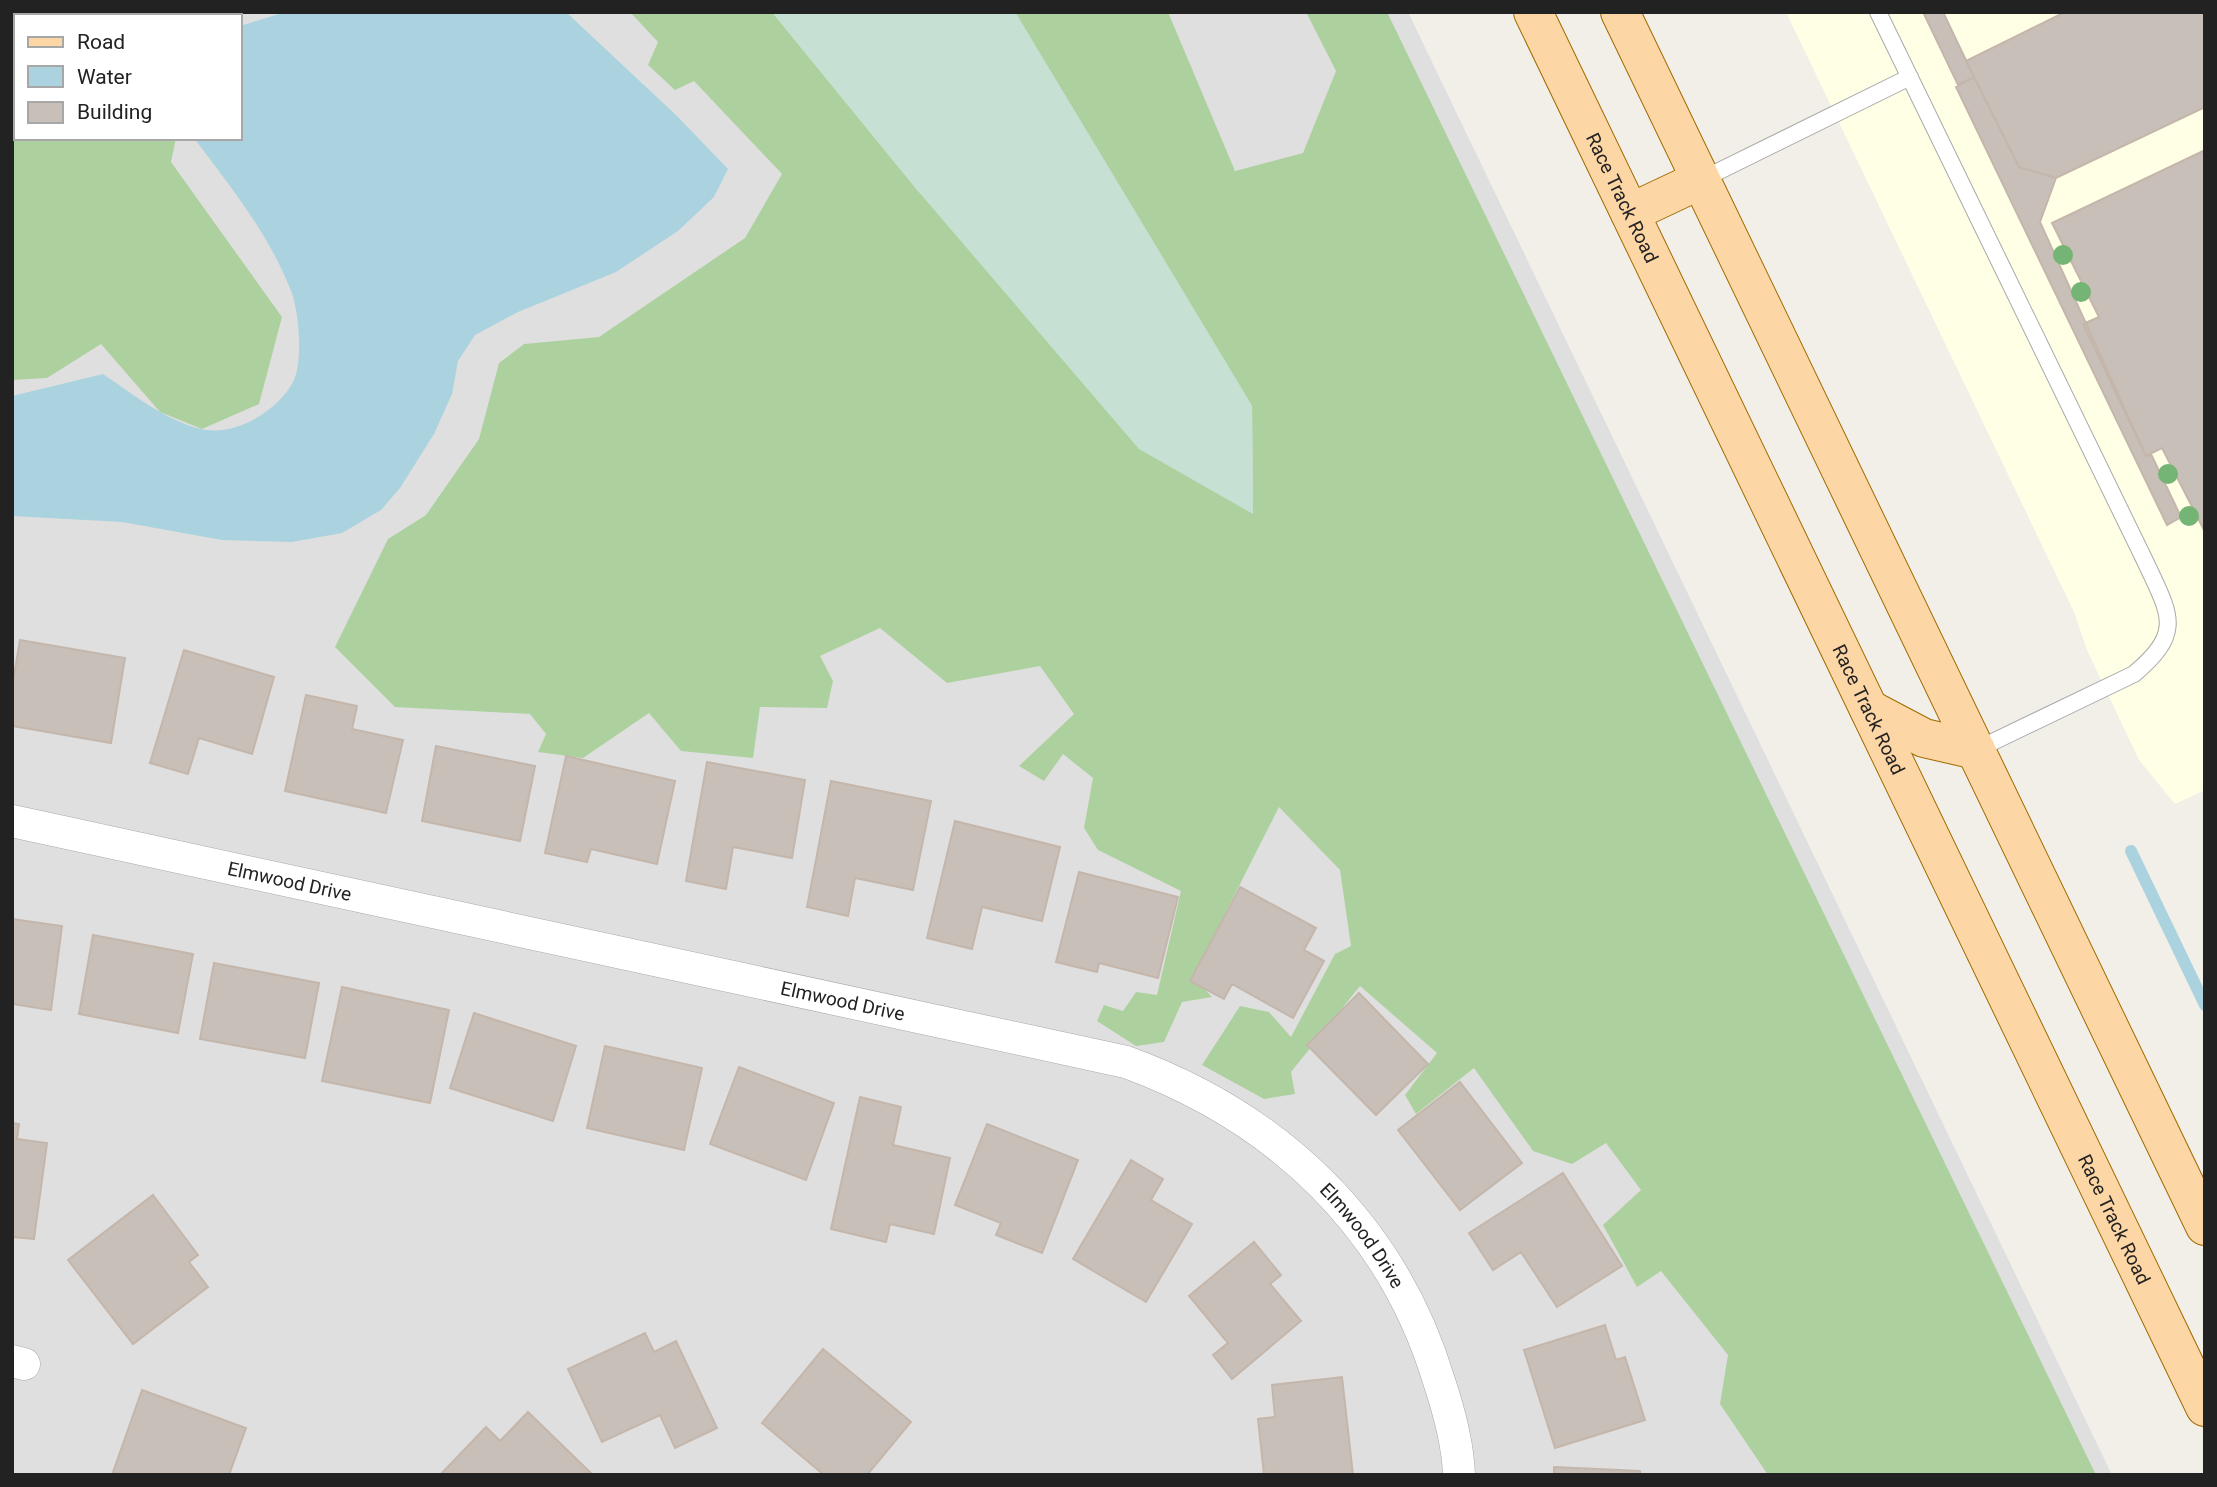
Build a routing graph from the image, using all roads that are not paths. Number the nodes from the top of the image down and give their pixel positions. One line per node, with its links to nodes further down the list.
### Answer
1 (1532, 12): 6 (main road, Race Track Road)
2 (1620, 12): 5 (main road)
3 (1878, 12): 4 (lane)
4 (1910, 77): 5 (lane); 8 (lane)
5 (1700, 180): 6 (main road); 8 (main road)
6 (1630, 213): 7 (main road, Race Track Road)
7 (1869, 709): 8 (main road); 11 (main road, Race Track Road)
8 (1976, 750): 10 (main road)
9 (12, 821): 12 (street, Elmwood Drive)
10 (2205, 1226)
11 (2205, 1407)
12 (1459, 1475)

